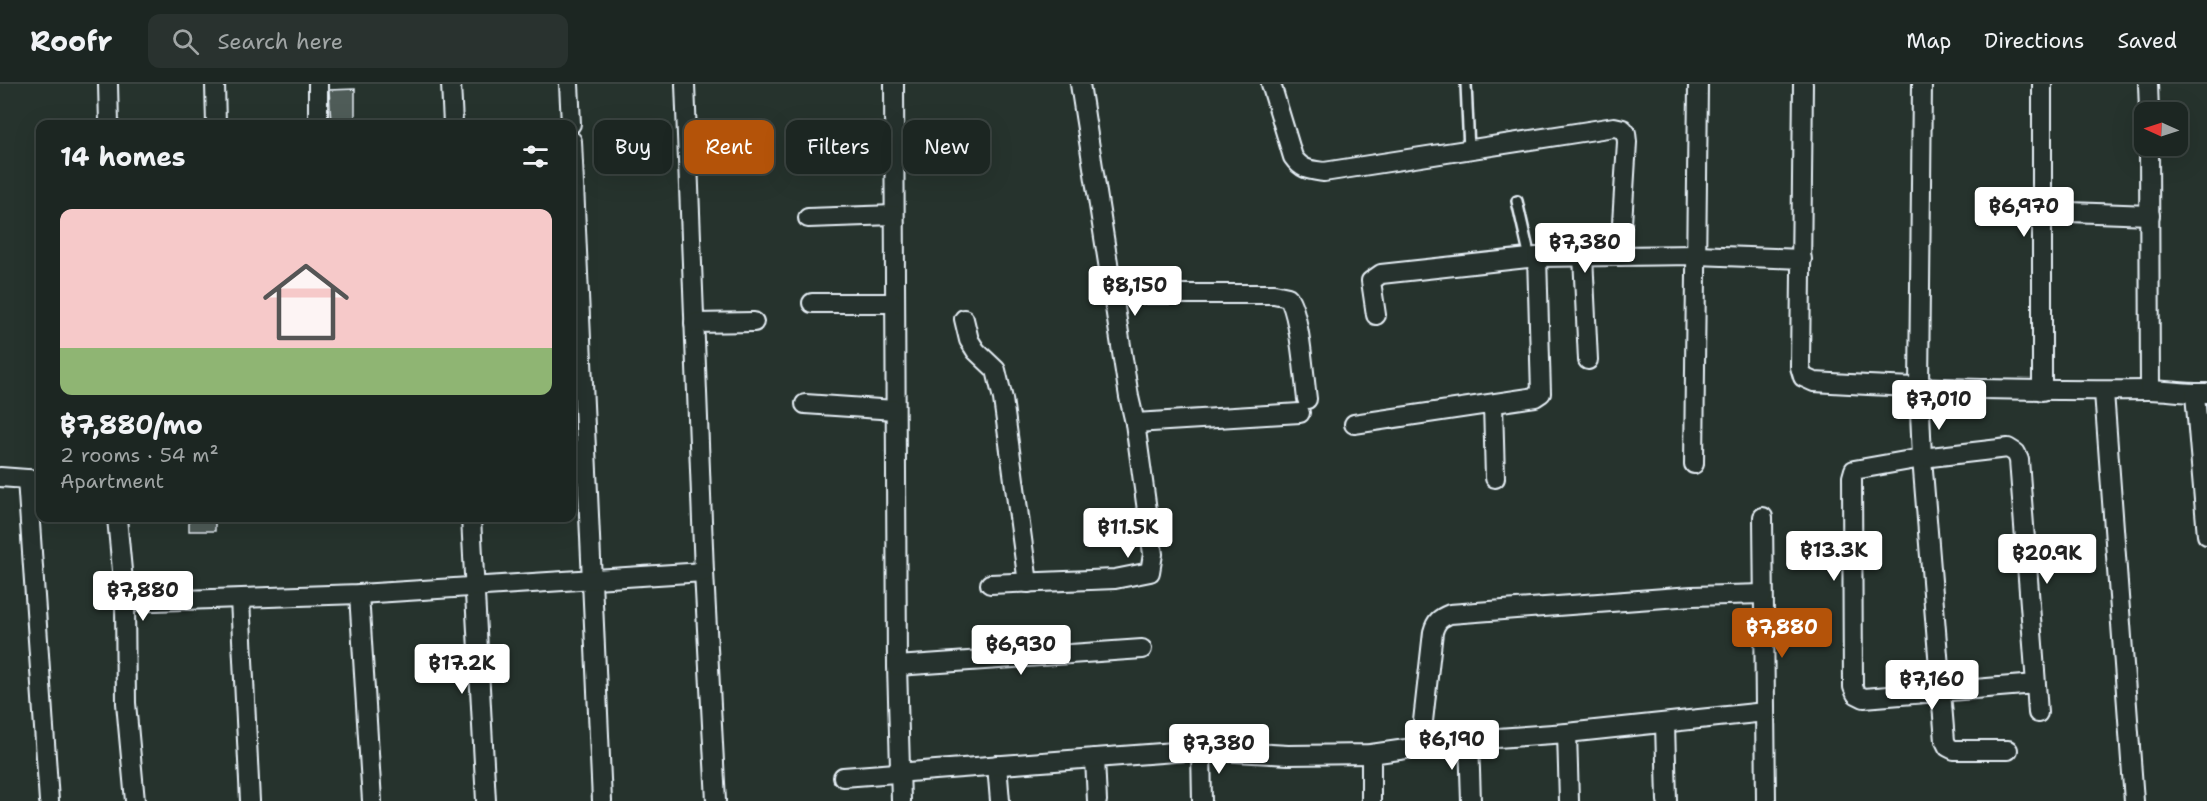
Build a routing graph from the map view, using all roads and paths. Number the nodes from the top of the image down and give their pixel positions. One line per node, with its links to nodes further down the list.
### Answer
1 (108, 84): 17 (street)
2 (215, 84): 18 (street)
3 (318, 84): 19 (street)
4 (451, 84): 20 (street)
5 (569, 84): 21 (street)
6 (685, 84): 40 (street)
7 (894, 84): 26 (street)
8 (1080, 84): 35 (street)
9 (1271, 84): 22 (street)
10 (1467, 84): 22 (lane)
11 (1698, 84): 30 (street)
12 (1803, 84): 34 (street)
13 (1922, 84): 43 (street)
14 (2042, 84): 25 (street)
15 (2148, 84): 16 (street)
16 (2149, 102)
17 (109, 120)
18 (216, 120)
19 (318, 120)
20 (453, 120)
21 (571, 120)
22 (1469, 150): 32 (street)
23 (2149, 156): 27 (street)
24 (1517, 201): 33 (lane)
25 (2042, 211): 27 (street); 45 (street)
26 (894, 215): 28 (street); 37 (street)
27 (2150, 215): 44 (street)
28 (808, 218)
29 (576, 233): 65 (street)
30 (1697, 255): 32 (street); 34 (street); 54 (street)
31 (1583, 256): 32 (street); 33 (street); 42 (street)
32 (1620, 256)
33 (1533, 258): 38 (street); 49 (street)
34 (1802, 259): 43 (street)
35 (1113, 294): 51 (street); 51 (street)
36 (812, 303): 37 (street)
37 (895, 303): 50 (street)
38 (1376, 315)
39 (964, 319): 66 (street)
40 (694, 322): 41 (street); 64 (street)
41 (754, 322)
42 (1588, 360)
43 (1919, 388): 45 (street); 53 (street)
44 (2150, 390): 46 (street); 47 (street)
45 (2042, 391): 46 (street)
46 (2104, 392): 106 (street)
47 (2201, 393): 63 (street)
48 (805, 404): 50 (street)
49 (1493, 404): 52 (street); 56 (street)
50 (895, 410): 74 (street)
51 (1135, 423): 66 (street)
52 (1354, 424)
53 (1922, 458): 75 (street); 76 (street); 76 (street)
54 (1694, 464)
55 (0, 477): 57 (street)
56 (1495, 478)
57 (34, 479): 60 (street)
58 (1763, 517): 70 (street)
59 (36, 522): 90 (street)
60 (36, 522)
61 (117, 522): 72 (street)
62 (471, 522): 68 (street)
63 (2207, 535)
64 (704, 572): 65 (street); 96 (street)
65 (591, 579): 68 (street); 95 (street)
66 (1028, 583): 67 (street)
67 (990, 584)
68 (474, 587): 69 (street); 94 (street)
69 (359, 594): 71 (street); 93 (street)
70 (1762, 594): 77 (street); 82 (street)
71 (240, 599): 72 (street); 92 (street)
72 (125, 602): 91 (street)
73 (1142, 649): 74 (street)
74 (897, 666): 88 (street)
75 (2036, 684): 76 (street); 78 (street)
76 (1941, 692): 84 (street)
77 (1766, 712): 79 (street); 105 (street)
78 (2038, 713)
79 (1665, 723): 80 (street); 104 (street)
80 (1567, 733): 81 (street); 103 (street)
81 (1469, 740): 82 (street); 102 (street)
82 (1420, 748): 85 (street)
83 (1201, 750): 85 (street); 86 (street); 100 (street)
84 (2008, 750)
85 (1371, 754): 101 (street)
86 (1095, 758): 87 (street); 99 (street)
87 (997, 765): 88 (street); 98 (street)
88 (899, 772): 89 (street); 97 (street)
89 (843, 777)
90 (49, 801)
91 (135, 801)
92 (250, 801)
93 (372, 801)
94 (486, 801)
95 (602, 801)
96 (716, 801)
97 (901, 801)
98 (1000, 801)
99 (1097, 801)
100 (1202, 801)
101 (1371, 801)
102 (1471, 801)
103 (1569, 801)
104 (1667, 801)
105 (1766, 801)
106 (2134, 801)

